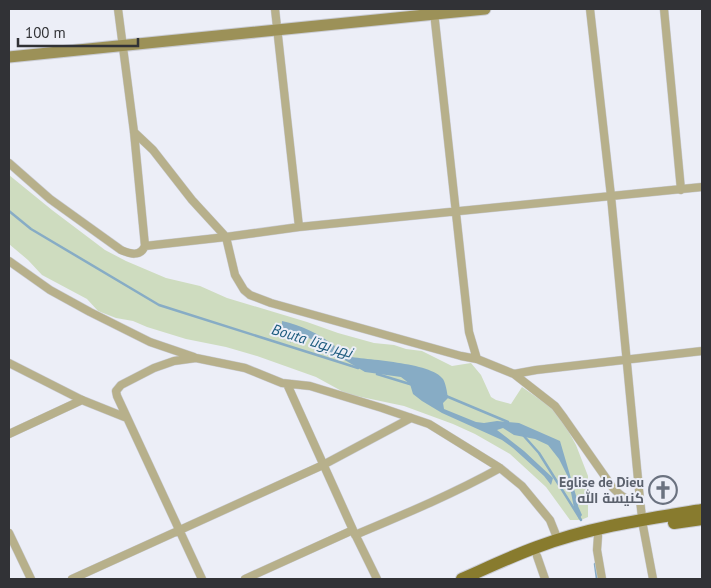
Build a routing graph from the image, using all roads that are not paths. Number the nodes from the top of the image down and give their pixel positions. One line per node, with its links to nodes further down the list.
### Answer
1 (118, 9): 9 (street)
2 (275, 9): 8 (street)
3 (408, 9): 8 (street)
4 (485, 9): 7 (street)
5 (590, 9): 16 (street)
6 (664, 9): 15 (street)
7 (434, 11): 8 (street); 17 (street)
8 (277, 26): 9 (street); 18 (street)
9 (122, 42): 10 (street); 11 (street); 12 (street)
10 (9, 49)
11 (9, 57)
12 (134, 132): 19 (street); 20 (street)
13 (9, 163): 20 (street)
14 (702, 187): 15 (street)
15 (681, 190): 16 (street)
16 (611, 196): 17 (street); 25 (street)
17 (455, 212): 18 (street); 24 (street)
18 (299, 228): 19 (street)
19 (226, 237): 20 (street); 24 (street)
20 (145, 246)
21 (9, 261): 23 (street)
22 (702, 351): 25 (street)
23 (196, 358): 28 (street); 30 (street)
24 (477, 359): 27 (street)
25 (627, 360): 27 (street); 35 (street)
26 (9, 362): 29 (street)
27 (514, 374): 35 (street)
28 (287, 384): 31 (street); 33 (street)
29 (82, 400): 30 (street); 32 (street)
30 (127, 418): 39 (street)
31 (411, 418): 33 (street); 34 (street)
32 (9, 434)
33 (323, 465): 39 (street); 40 (street)
34 (500, 468): 40 (street); 43 (street)
35 (640, 500): 38 (street)
36 (702, 510): 38 (main road)
37 (702, 519): 38 (main road)
38 (643, 523): 42 (main road); 54 (street)
39 (180, 531): 46 (street); 47 (street)
40 (354, 532): 48 (street); 49 (street)
41 (9, 533): 45 (street)
42 (595, 534): 43 (main road); 53 (street)
43 (567, 540): 44 (main road); 50 (main road)
44 (537, 556): 51 (main road); 52 (street)
45 (31, 579)
46 (72, 579)
47 (202, 579)
48 (244, 579)
49 (377, 579)
50 (462, 579)
51 (481, 579)
52 (545, 579)
53 (602, 579)
54 (653, 579)

